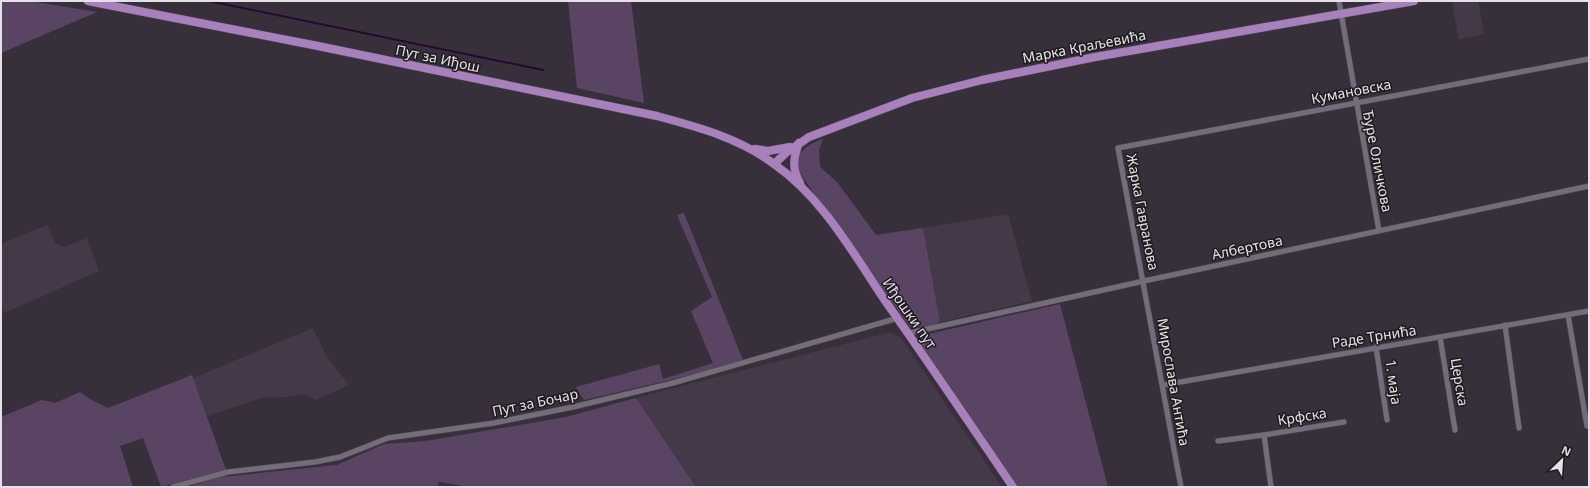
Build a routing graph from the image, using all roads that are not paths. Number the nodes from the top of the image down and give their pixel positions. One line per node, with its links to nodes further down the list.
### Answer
1 (88, 1): 8 (main road, Пут за Иђош)
2 (1338, 1): 4 (street, Ђуре Оличкова)
3 (1414, 1): 4 (main road, Марка Краљевића)
4 (1341, 15): 6 (street, Ђуре Оличкова); 7 (main road, Марка Краљевића)
5 (1589, 58): 6 (street, Кумановска)
6 (1355, 103): 9 (street, Кумановска); 13 (street, Ђуре Оличкова)
7 (797, 144): 8 (main road); 10 (main road, Марка Краљевића); 12 (main road)
8 (747, 147): 10 (main road, Пут за Иђош)
9 (1118, 148): 14 (street, Жарка Гавранова)
10 (774, 164): 12 (main road, Иђошки пут)
11 (1589, 186): 13 (street, Албертова)
12 (802, 188): 17 (main road, Иђошки пут)
13 (1379, 231): 14 (street, Албертова)
14 (1144, 280): 19 (street, Албертова); 22 (street, Мирослава Антића)
15 (1589, 311): 16 (street, Раде Трнића)
16 (1568, 315): 18 (street, Раде Трнића); 25 (street)
17 (898, 318): 19 (main road, Иђошки пут); 30 (street, Пут за Бочар)
18 (1505, 325): 20 (street, Раде Трнића); 26 (street)
19 (910, 333): 31 (main road, Иђошки пут)
20 (1440, 337): 21 (street, Раде Трнића); 27 (street, Церска)
21 (1376, 347): 22 (street, Раде Трнића); 23 (street, 1. маја)
22 (1163, 385): 32 (street, Мирослава Антића)
23 (1387, 420)
24 (1344, 422): 28 (street, Крфска)
25 (1587, 426)
26 (1519, 428)
27 (1455, 430)
28 (1264, 435): 29 (street, Крфска); 33 (street, Крфска)
29 (1218, 441)
30 (173, 487)
31 (1013, 487)
32 (1181, 487)
33 (1271, 487)

